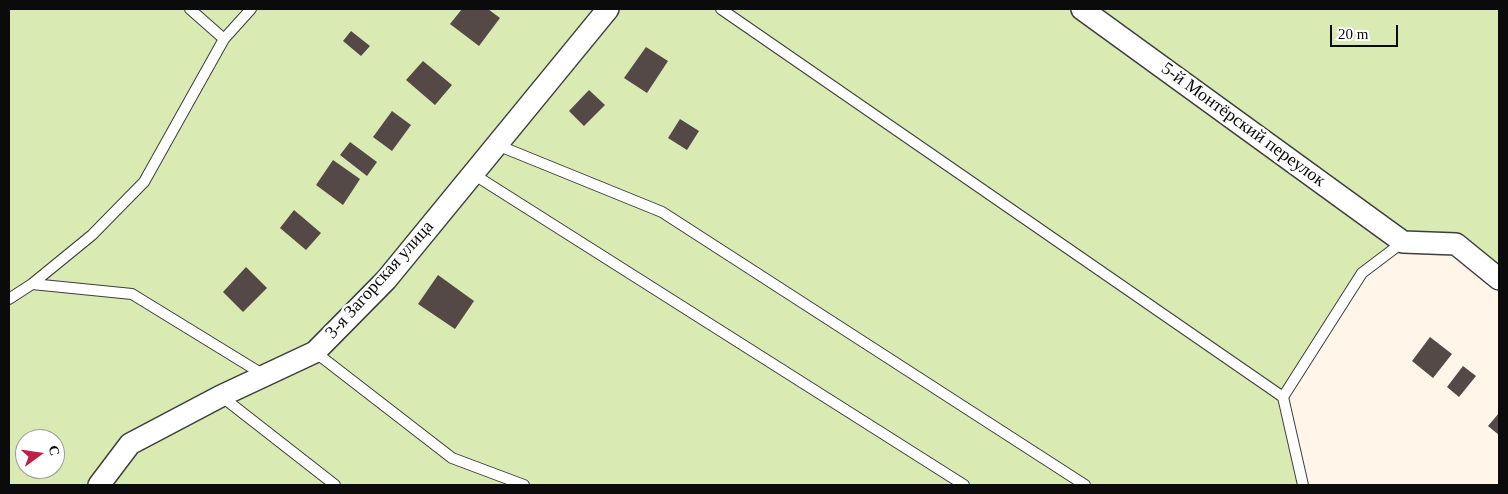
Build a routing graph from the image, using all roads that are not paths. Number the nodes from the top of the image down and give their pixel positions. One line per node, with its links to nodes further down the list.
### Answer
1 (190, 9): 6 (lane)
2 (251, 9): 6 (lane)
3 (608, 9): 7 (street, 3-я Загорская улица)
4 (721, 9): 16 (lane)
5 (1082, 9): 9 (street, 5-й Монтёрский переулок)
6 (224, 39): 11 (lane)
7 (497, 145): 8 (street, 3-я Загорская улица); 21 (lane)
8 (473, 174): 13 (street, 3-я Загорская улица); 20 (lane)
9 (1403, 242): 10 (street); 16 (lane)
10 (1499, 279)
11 (32, 284): 12 (lane); 14 (lane)
12 (9, 299)
13 (315, 352): 14 (street, 3-я Загорская улица); 19 (lane)
14 (265, 375): 15 (street, 3-я Загорская улица)
15 (221, 396): 17 (street, 3-я Загорская улица); 18 (lane)
16 (1283, 397): 22 (lane)
17 (100, 485)
18 (335, 485)
19 (524, 485)
20 (964, 485)
21 (1085, 485)
22 (1303, 485)

